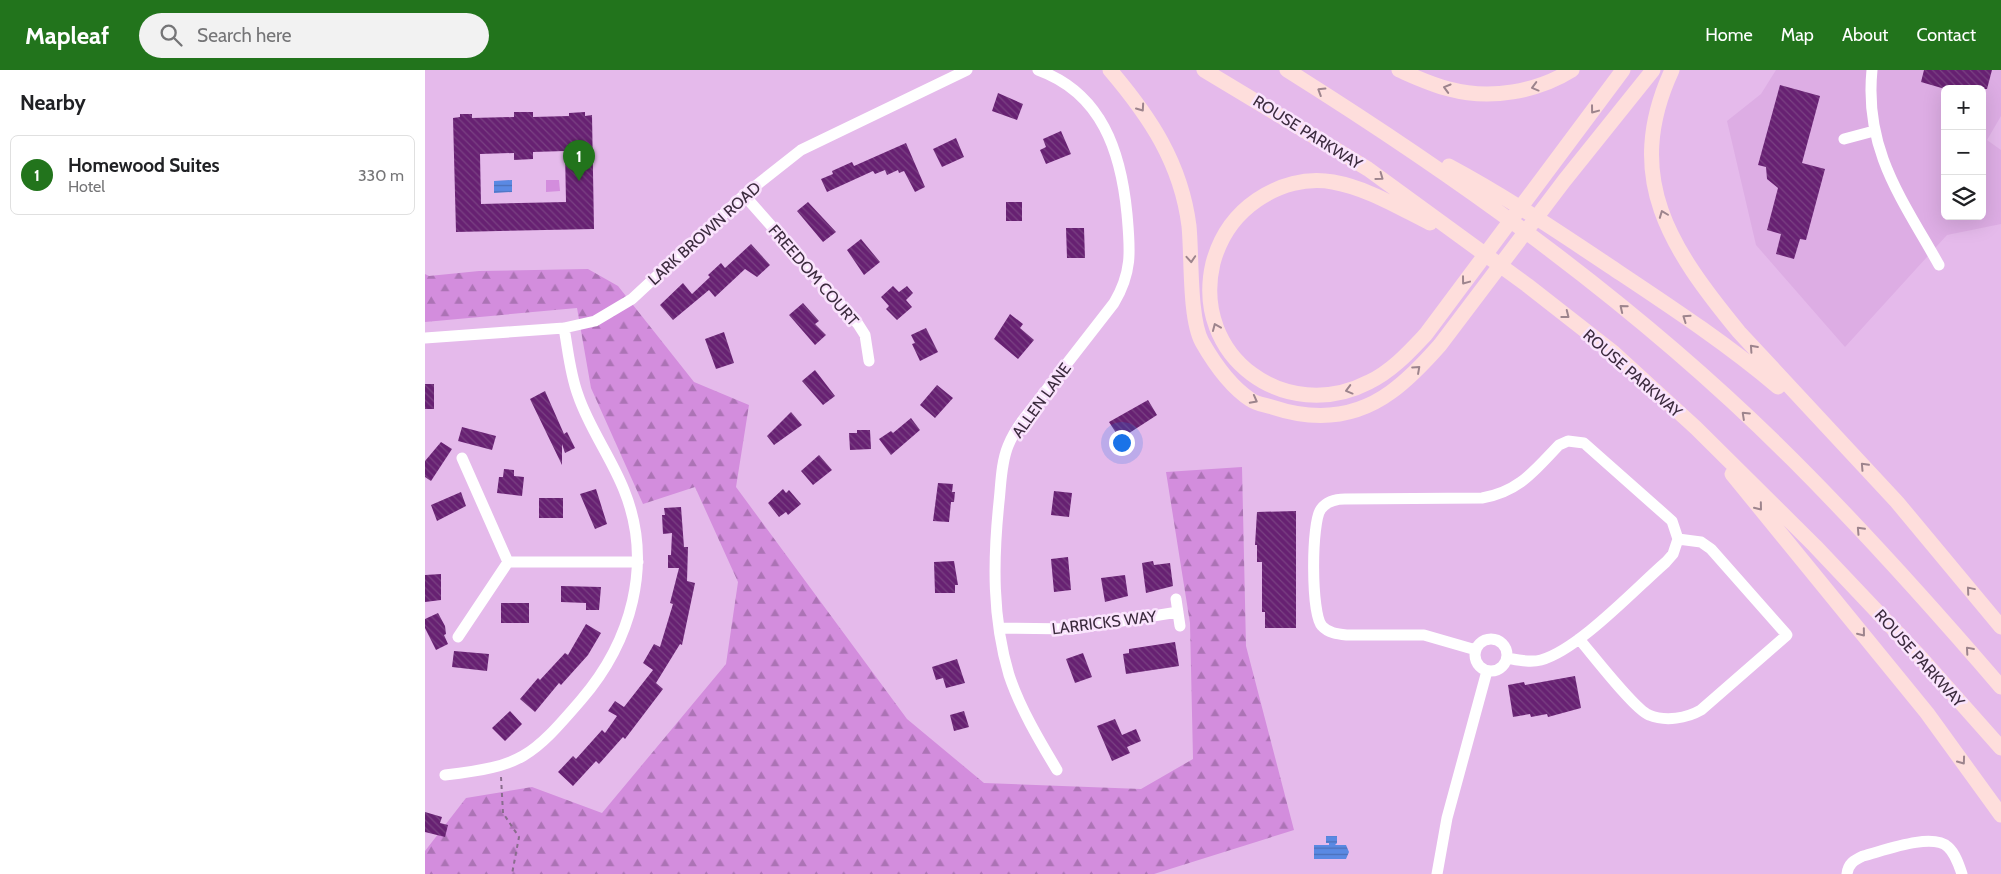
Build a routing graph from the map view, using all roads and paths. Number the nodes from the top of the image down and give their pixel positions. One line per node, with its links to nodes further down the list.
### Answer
1 (967, 70): 14 (street, LARK BROWN ROAD)
2 (1038, 70): 31 (street, ALLEN LANE)
3 (1110, 70): 9 (main road, one-way to 9)
4 (1204, 70): 16 (main road, ROUSE PARKWAY, one-way to 16)
5 (1287, 70): 15 (main road, one-way to 5)
6 (1399, 70): 7 (main road, one-way to 6)
7 (1572, 70)
8 (1623, 70): 16 (main road, one-way to 16)
9 (1653, 70)
10 (1672, 70): 22 (main road, one-way to 10)
11 (1873, 70): 12 (street)
12 (1874, 132): 13 (street); 17 (street)
13 (1844, 140)
14 (744, 195): 18 (street, LARK BROWN ROAD); 20 (street, FREEDOM COURT)
15 (1497, 201): 22 (main road, one-way to 15); 37 (main road, one-way to 15)
16 (1468, 242): 21 (main road, ROUSE PARKWAY, one-way to 21)
17 (1939, 265)
18 (564, 328): 19 (street, LARK BROWN ROAD); 26 (street)
19 (425, 338)
20 (869, 361)
21 (1696, 428): 38 (main road, ROUSE PARKWAY); 42 (main road, one-way to 42)
22 (1835, 435): 30 (main road, one-way to 22)
23 (462, 458): 25 (street)
24 (1678, 539): 33 (street); 33 (street); 34 (street)
25 (508, 562): 26 (street); 32 (street)
26 (637, 562): 39 (street)
27 (1176, 599): 28 (street)
28 (1179, 612): 29 (street); 31 (street, LARRICKS WAY)
29 (1181, 626)
30 (2001, 627)
31 (999, 628): 40 (street, ALLEN LANE)
32 (458, 637)
33 (1579, 639): 35 (street)
34 (1476, 650): 35 (street); 36 (street)
35 (1507, 658): 36 (street)
36 (1487, 671): 44 (street)
37 (2001, 687)
38 (2001, 748)
39 (500, 767): 41 (street); 43 (path)
40 (1057, 770)
41 (445, 775)
42 (2001, 815)
43 (512, 874)
44 (1437, 874)
45 (1847, 874): 46 (street)
46 (1963, 874)

